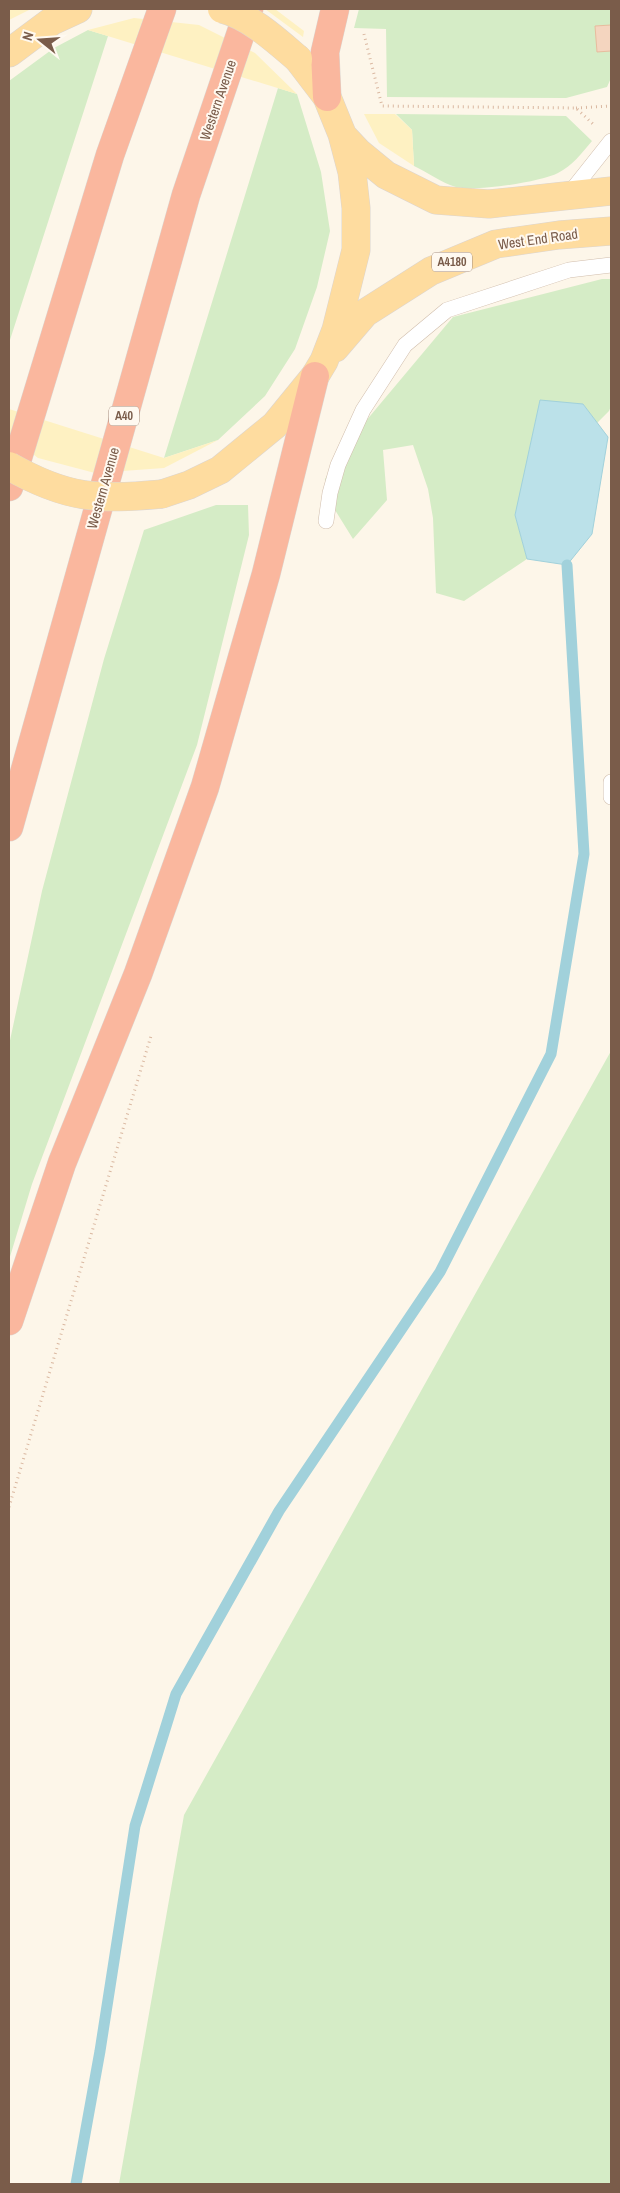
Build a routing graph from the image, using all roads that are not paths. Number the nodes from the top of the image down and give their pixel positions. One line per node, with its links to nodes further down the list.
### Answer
1 (78, 9): 6 (main road)
2 (162, 9): 16 (highway)
3 (222, 9): 7 (main road, bridge)
4 (249, 9): 20 (highway, Western Avenue / A40)
5 (335, 9): 7 (highway)
6 (9, 53)
7 (326, 97): 8 (main road)
8 (342, 134): 11 (main road); 14 (main road)
9 (611, 141): 11 (lane)
10 (611, 191): 11 (main road)
11 (569, 194)
12 (611, 231): 14 (main road, West End Road / A4180)
13 (611, 265): 17 (lane)
14 (319, 368): 15 (main road, West End Road, bridge); 21 (highway)
15 (9, 466)
16 (9, 487)
17 (326, 520)
18 (611, 782): 19 (lane)
19 (611, 797)
20 (9, 827)
21 (9, 1320)

